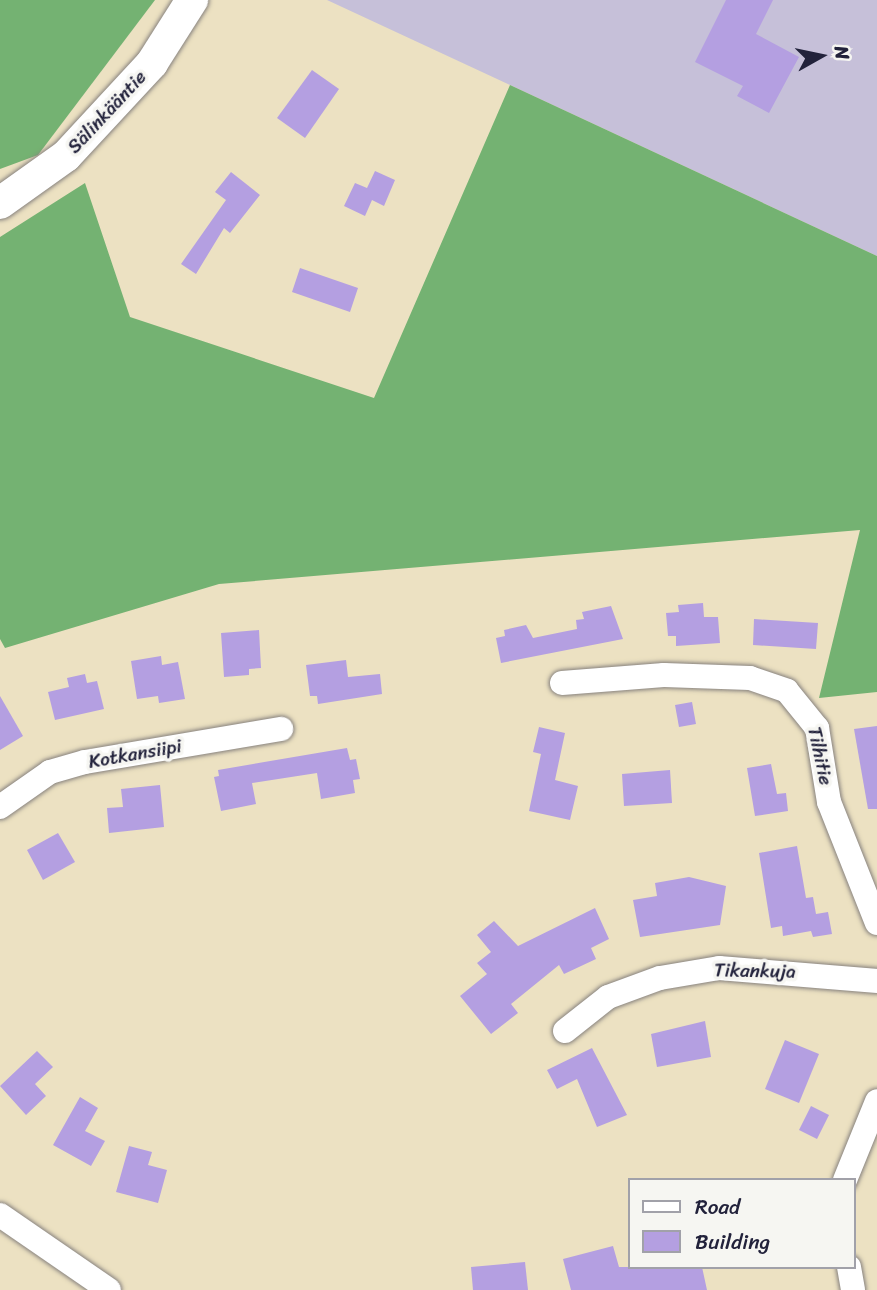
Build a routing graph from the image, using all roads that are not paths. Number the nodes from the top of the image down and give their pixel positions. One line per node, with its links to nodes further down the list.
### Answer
1 (192, 0): 2 (street, Sälinkääntie)
2 (0, 203)
3 (562, 683): 6 (street, Tilhitie)
4 (281, 729): 5 (street, Kotkansiipi)
5 (0, 807)
6 (877, 923)
7 (877, 981): 8 (street, Tikankuja)
8 (565, 1031)
9 (877, 1101): 10 (street)
10 (846, 1178)
11 (0, 1216): 13 (street)
12 (849, 1269): 14 (street)
13 (109, 1290)
14 (853, 1290)

